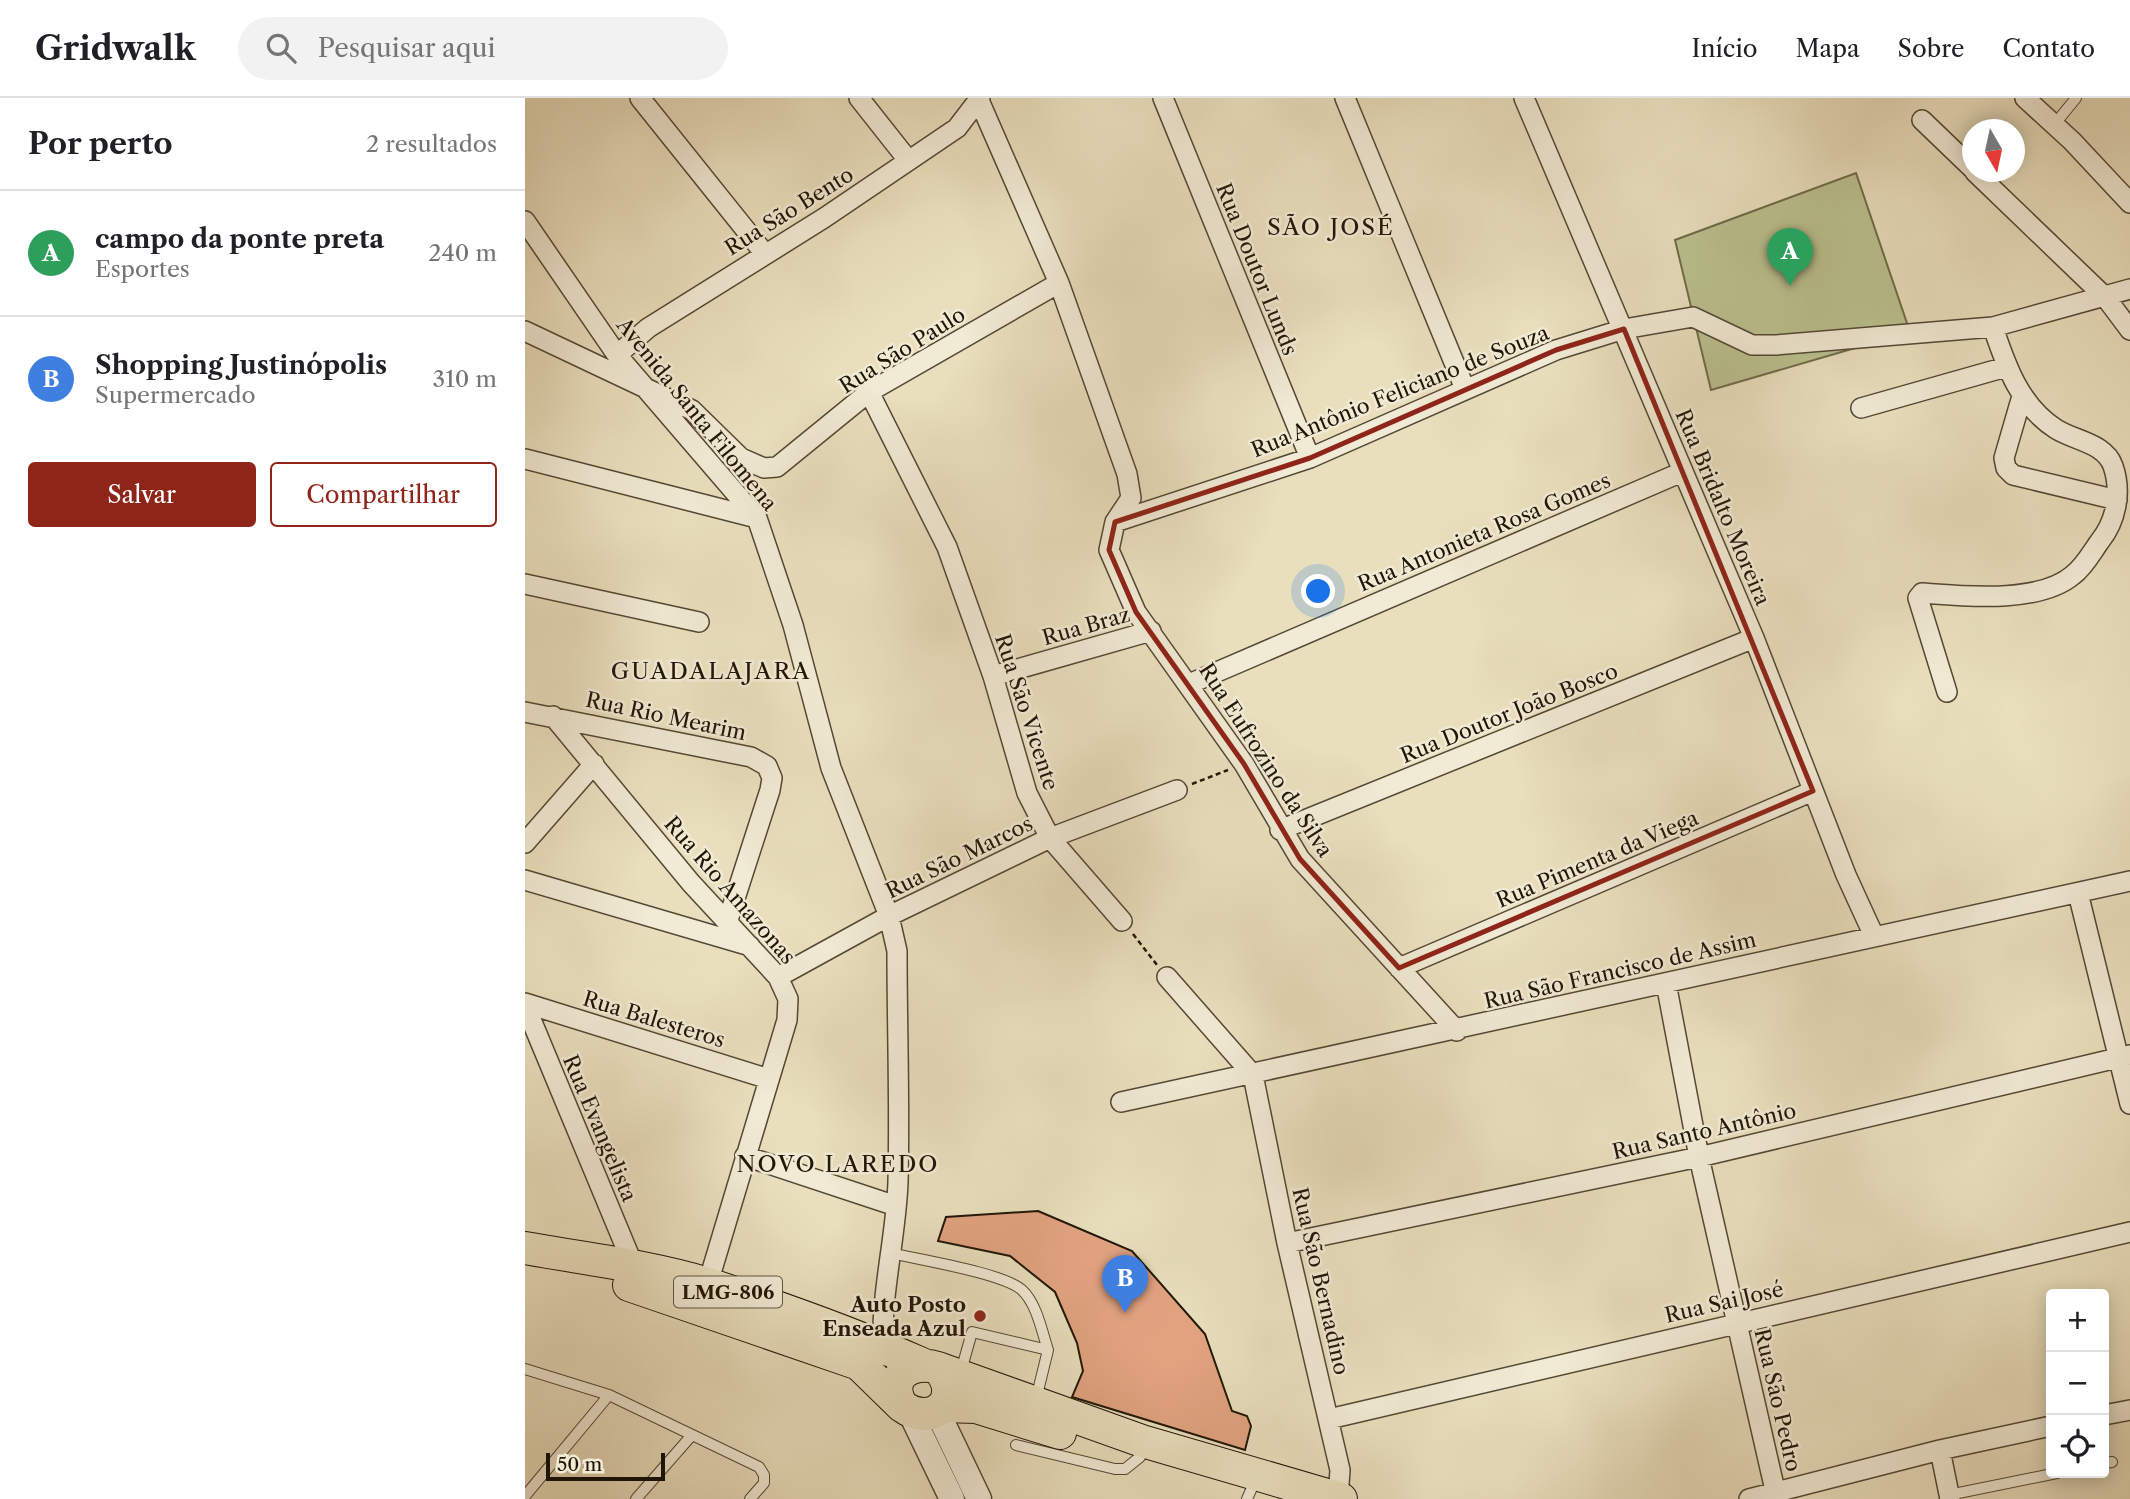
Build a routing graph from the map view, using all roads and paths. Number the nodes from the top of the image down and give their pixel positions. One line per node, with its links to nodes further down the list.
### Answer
1 (640, 98): 16 (street)
2 (859, 98): 12 (street)
3 (979, 98): 12 (street, Rua São Bento); 17 (street)
4 (1163, 98): 31 (street, Rua Doutor Lunds)
5 (1345, 98): 26 (street)
6 (1524, 98): 21 (street, Rua Bridalto Moreira)
7 (2025, 98): 10 (street)
8 (2076, 98): 10 (lane)
9 (1922, 120): 11 (street)
10 (2054, 125): 14 (street)
11 (1962, 158)
12 (908, 160): 16 (street, Rua São Bento)
13 (1986, 182): 19 (street)
14 (2130, 203)
15 (525, 221): 24 (street, Avenida Santa Filomena)
16 (765, 254): 24 (street, Rua São Bento)
17 (1059, 283): 28 (street, Rua São Paulo); 36 (street)
18 (2130, 289): 19 (street, Rua Antônio Feliciano de Souza)
19 (2106, 298): 20 (street, Rua Antônio Feliciano de Souza); 22 (street)
20 (1993, 327): 21 (street, Rua Antônio Feliciano de Souza); 25 (street)
21 (1624, 329): 26 (street, Rua Antônio Feliciano de Souza); 33 (street, Rua Bridalto Moreira)
22 (2130, 330)
23 (525, 331): 27 (street)
24 (617, 355): 27 (street, Avenida Santa Filomena)
25 (2006, 367): 29 (street); 30 (street)
26 (1465, 389): 31 (street, Rua Antônio Feliciano de Souza)
27 (649, 391): 28 (street, Rua São Paulo); 35 (street, Avenida Santa Filomena)
28 (869, 392): 41 (street, Rua São Vicente)
29 (2022, 396): 34 (street); 34 (street)
30 (1861, 408)
31 (1310, 458): 36 (street, Rua Antônio Feliciano de Souza)
32 (525, 459): 35 (street)
33 (1682, 472): 40 (street, Rua Bridalto Moreira); 42 (street, Rua Antonieta Rosa Gomes)
34 (2117, 500): 43 (street)
35 (757, 518): 56 (street, Avenida Santa Filomena)
36 (1115, 522): 39 (street, Rua Eufrozino da Silva)
37 (525, 584): 38 (street)
38 (699, 622)
39 (1151, 631): 41 (street, Rua Braz); 42 (street, Rua Eufrozino da Silva)
40 (1754, 638): 49 (street, Rua Bridalto Moreira); 50 (street, Rua Doutor João Bosco)
41 (993, 676): 51 (street, Rua São Vicente)
42 (1189, 684): 47 (street, Rua Eufrozino da Silva)
43 (1947, 692)
44 (525, 712): 45 (street)
45 (553, 716): 46 (street, Rua Rio Amazonas); 57 (street, Rua Rio Mearim)
46 (594, 764): 52 (street); 57 (street, Rua Rio Amazonas)
47 (1244, 764): 48 (path); 50 (street, Rua Eufrozino da Silva)
48 (1177, 790): 51 (street, Rua São Marcos)
49 (1813, 791): 59 (street, Rua Bridalto Moreira); 61 (street, Rua Pimenta da Viega)
50 (1280, 830): 61 (street, Rua Eufrozino da Silva)
51 (1050, 838): 56 (street, Rua São Marcos); 58 (street, Rua São Vicente)
52 (525, 843)
53 (525, 880): 60 (street)
54 (2130, 881): 55 (street, Rua São Francisco de Assim)
55 (2078, 893): 59 (street, Rua São Francisco de Assim); 67 (street)
56 (889, 916): 62 (street, Rua São Marcos); 74 (street, Avenida Santa Filomena)
57 (728, 920): 60 (street, Rua Rio Amazonas)
58 (1122, 921): 63 (path)
59 (1874, 936): 64 (street, Rua São Francisco de Assim)
60 (750, 946): 62 (street, Rua Rio Amazonas)
61 (1399, 968): 66 (street, Rua Eufrozino da Silva)
62 (778, 977): 69 (street, Rua Rio Amazonas)
63 (1167, 977): 68 (street)
64 (1666, 983): 66 (street, Rua São Francisco de Assim); 73 (street, Rua São Pedro)
65 (525, 1004): 69 (street, Rua Balesteros); 80 (street, Rua Evangelista)
66 (1457, 1031): 68 (street, Rua São Francisco de Assim)
67 (2123, 1056): 71 (street); 73 (street, Rua Santo Antônio)
68 (1253, 1075): 70 (street, Rua São Francisco de Assim); 76 (street, Rua São Bernadino)
69 (769, 1079): 72 (street, Rua Rio Amazonas)
70 (1121, 1102)
71 (2130, 1104)
72 (745, 1156): 74 (street); 81 (street, Rua Rio Amazonas)
73 (1699, 1157): 76 (street, Rua Santo Antônio); 83 (street, Rua São Pedro)
74 (896, 1206): 78 (street, Avenida Santa Filomena)
75 (2130, 1232): 83 (street, Rua Sai José)
76 (1287, 1243): 92 (street, Rua São Bernadino)
77 (525, 1248): 80 (highway, LMG-806)
78 (891, 1253): 82 (street, Avenida Santa Filomena); 85 (lane)
79 (525, 1265): 81 (highway, LMG-806)
80 (634, 1267): 81 (highway, LMG-806)
81 (705, 1296): 84 (highway, LMG-806); 89 (highway, LMG-806)
82 (881, 1306): 84 (street, Avenida Santa Filomena); 84 (street, Avenida Santa Filomena)
83 (1737, 1322): 92 (street, Rua Sai José); 100 (street, Rua São Pedro)
84 (869, 1343): 87 (highway, LMG-806)
85 (1048, 1350): 87 (lane); 93 (lane)
86 (525, 1369): 88 (lane)
87 (940, 1369): 89 (highway); 89 (highway); 93 (highway, LMG-806)
88 (609, 1395): 95 (lane); 99 (lane)
89 (923, 1409): 93 (highway, LMG-806); 104 (street); 105 (street)
90 (2130, 1410): 91 (street)
91 (2109, 1414)
92 (1329, 1419): 107 (street, Rua São Bernadino)
93 (1026, 1423): 98 (highway, LMG-806); 107 (highway, LMG-806)
94 (2046, 1427): 96 (street)
95 (692, 1435): 102 (lane); 103 (lane)
96 (1940, 1450): 100 (street); 101 (street)
97 (2046, 1475): 101 (lane)
98 (1249, 1494): 106 (highway, LMG-806)
99 (525, 1496)
100 (1777, 1496): 108 (street)
101 (1950, 1497)
102 (636, 1499)
103 (750, 1499)
104 (952, 1499)
105 (979, 1499)
106 (1281, 1499)
107 (1339, 1499)
108 (1749, 1499)

